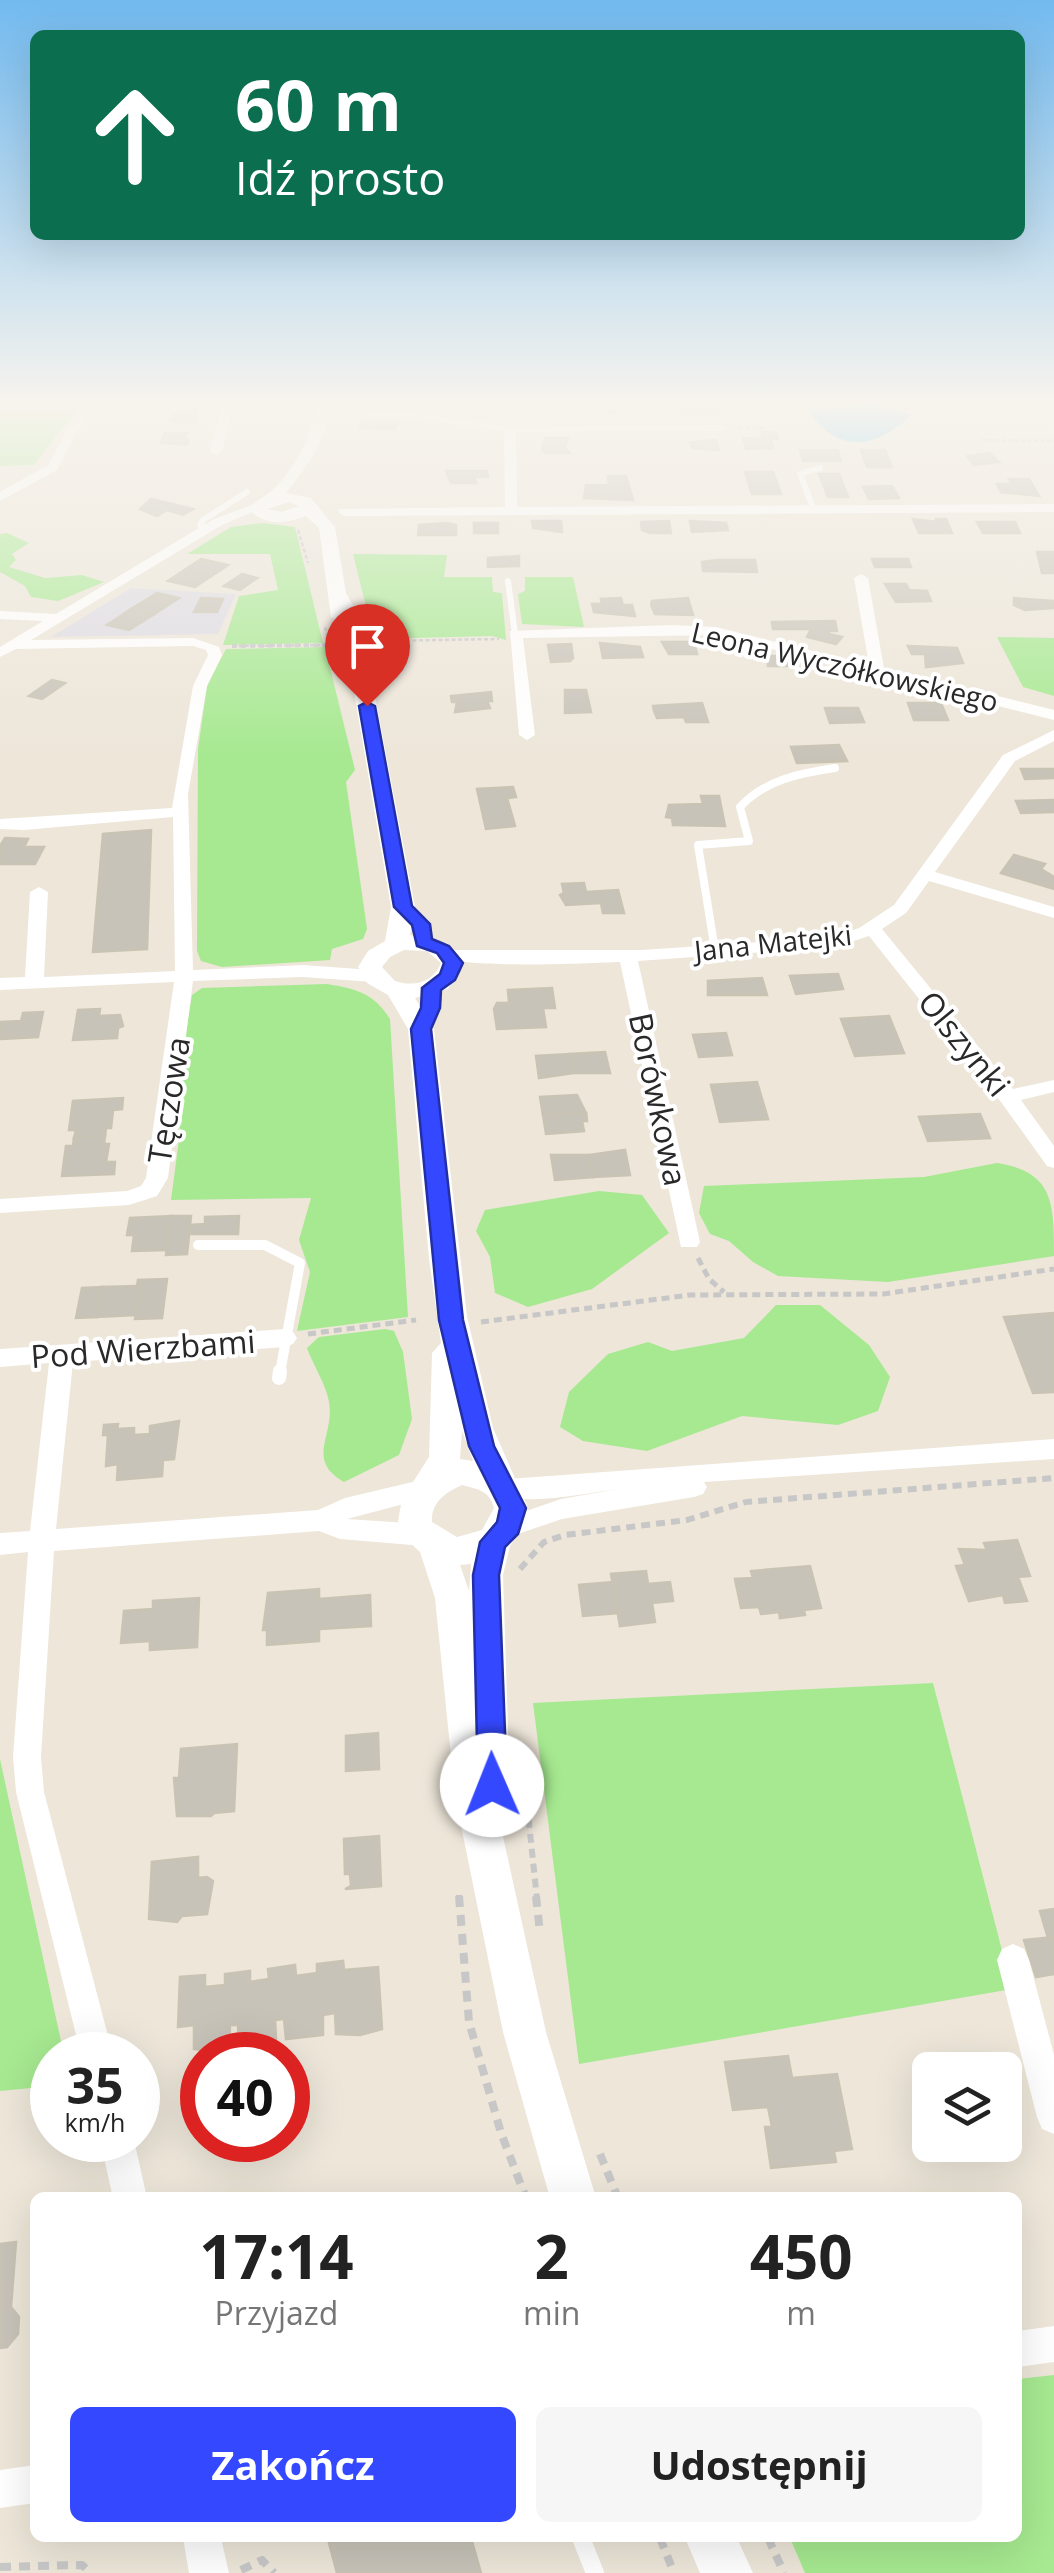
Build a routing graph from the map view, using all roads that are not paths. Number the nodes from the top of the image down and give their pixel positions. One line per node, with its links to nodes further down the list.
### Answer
1 (205, 519): 5 (lane)
2 (228, 519): 5 (street)
3 (295, 519): 6 (street)
4 (320, 519): 6 (street)
5 (208, 529): 10 (street)
6 (326, 533): 23 (street)
7 (861, 578): 14 (street)
8 (508, 581): 11 (lane)
9 (0, 617): 10 (street)
10 (55, 620): 12 (street)
11 (515, 639): 14 (street, Leona Wyczółkowskiego); 16 (street)
12 (15, 644): 13 (street); 19 (street)
13 (0, 653)
14 (877, 670): 15 (street, Leona Wyczółkowskiego)
15 (1054, 715)
16 (527, 735)
17 (1054, 735): 21 (street, Jana Matejki)
18 (835, 768): 27 (lane)
19 (179, 812): 20 (street); 31 (street)
20 (0, 824)
21 (922, 874): 24 (street); 25 (street, Jana Matejki)
22 (39, 892): 32 (street)
23 (403, 907): 26 (street); 29 (street)
24 (1054, 913)
25 (872, 928): 27 (street, Jana Matejki); 37 (street, Olszynki)
26 (424, 942): 29 (street); 30 (street)
27 (715, 950): 28 (street, Jana Matejki)
28 (628, 955): 30 (street, Jana Matejki); 40 (street, Borówkowa)
29 (381, 959): 31 (street); 34 (street)
30 (444, 971): 34 (street); 35 (street)
31 (183, 977): 32 (street); 39 (street, Tęczowa)
32 (34, 982): 33 (street)
33 (0, 984)
34 (398, 990): 35 (street)
35 (421, 1029): 42 (street)
36 (1054, 1086): 37 (street)
37 (1008, 1097): 38 (street, Olszynki)
38 (1054, 1161)
39 (0, 1206)
40 (690, 1242)
41 (198, 1245): 43 (lane)
42 (451, 1320): 49 (street); 50 (street)
43 (285, 1338): 44 (street, Pod Wierzbami); 46 (lane)
44 (62, 1354): 45 (street, Pod Wierzbami); 54 (street)
45 (0, 1358)
46 (280, 1378)
47 (1054, 1449): 48 (street)
48 (801, 1468): 49 (street); 52 (street)
49 (500, 1484): 50 (street); 52 (street)
50 (428, 1486): 51 (street); 53 (street)
51 (320, 1520): 53 (street); 54 (street)
52 (501, 1535): 53 (street); 56 (street)
53 (428, 1539): 56 (street)
54 (42, 1541): 55 (street); 58 (street)
55 (0, 1544)
56 (488, 1860): 62 (street)
57 (1013, 1960): 59 (street)
58 (90, 2032)
59 (1054, 2118)
60 (122, 2162): 61 (street)
61 (129, 2192)
62 (571, 2192)
63 (1054, 2344): 64 (street)
64 (1022, 2348)
65 (30, 2485): 66 (street)
66 (0, 2489)
67 (203, 2542): 70 (street)
68 (582, 2542): 71 (lane)
69 (713, 2542): 72 (street)
70 (210, 2573)
71 (594, 2573)
72 (727, 2573)

